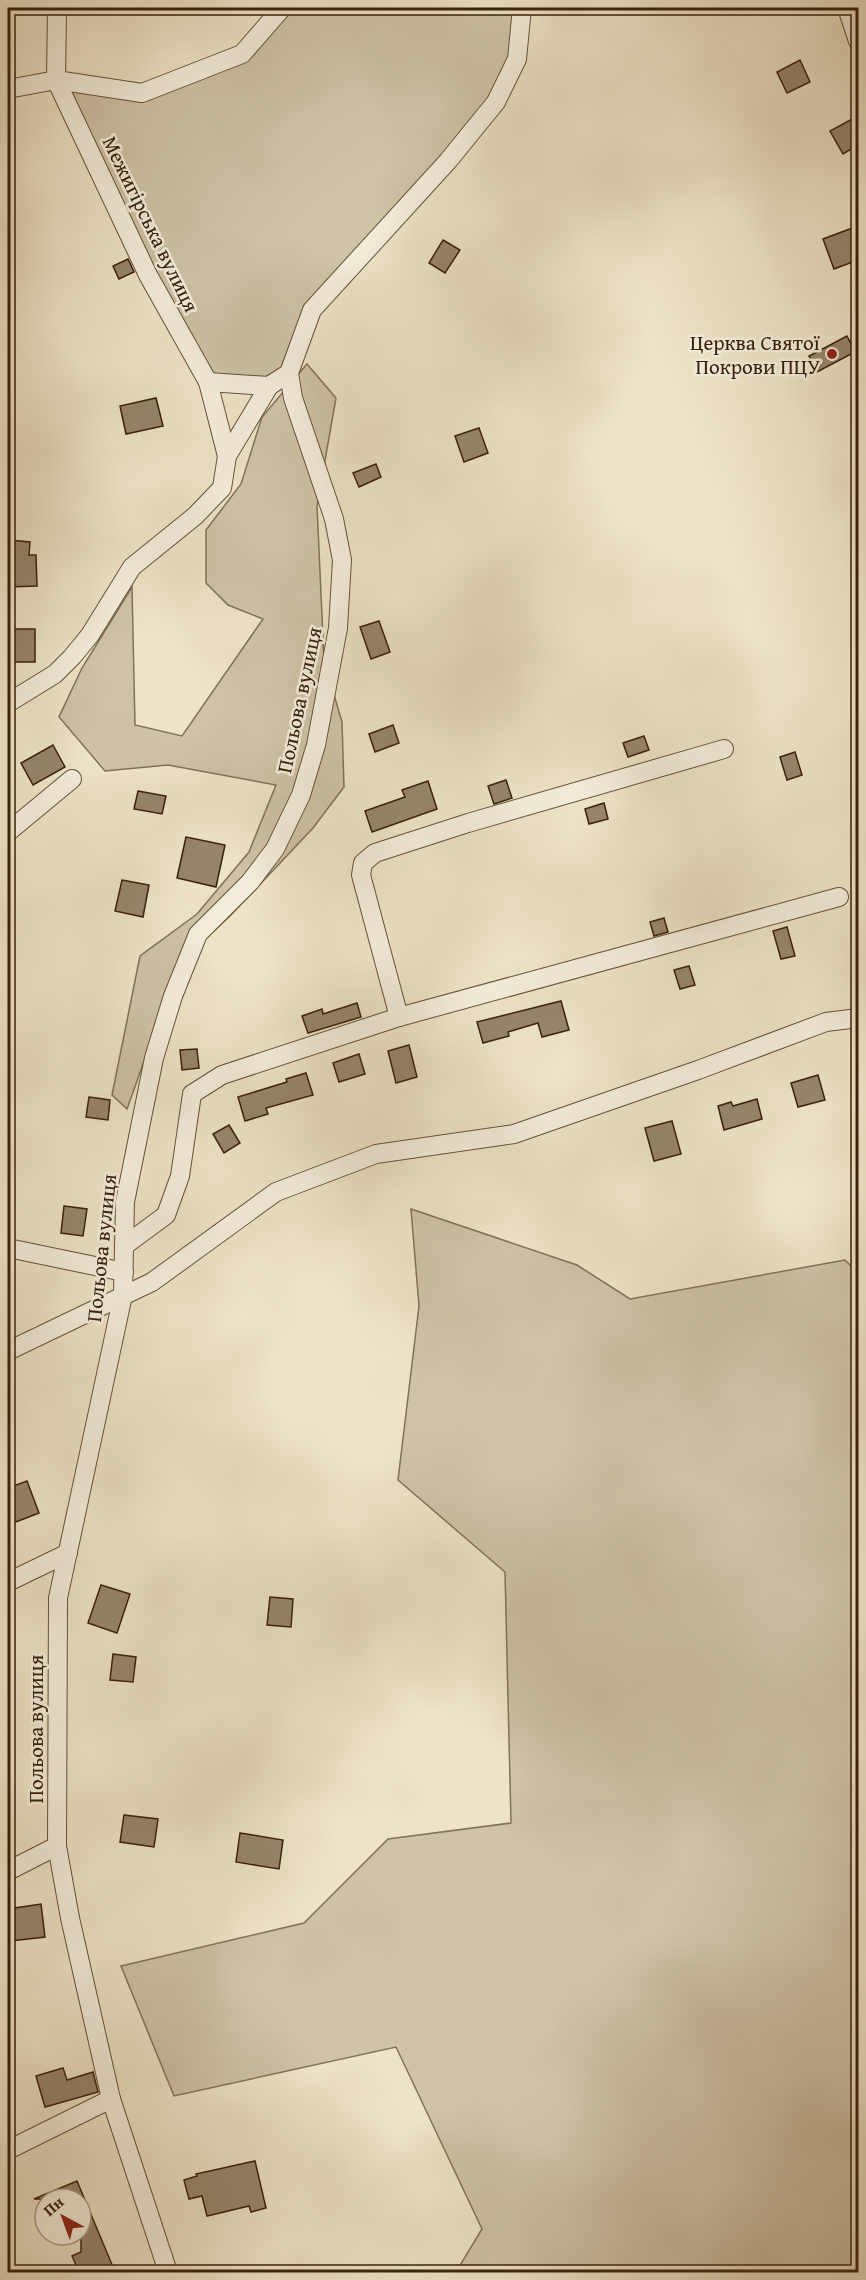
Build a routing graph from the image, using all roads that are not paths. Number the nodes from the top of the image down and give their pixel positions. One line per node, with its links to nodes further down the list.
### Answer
1 (57, 8): 6 (street, Межигірська вулиця)
2 (282, 8): 6 (street)
3 (522, 8): 8 (street)
4 (847, 8): 5 (street)
5 (858, 41)
6 (56, 80): 7 (street); 9 (street, Межигірська вулиця)
7 (8, 89)
8 (289, 373): 10 (street); 19 (street, Польова вулиця)
9 (208, 382): 10 (street); 11 (street, Межигірська вулиця)
10 (269, 386): 11 (street)
11 (227, 456): 12 (street)
12 (8, 704)
13 (724, 749): 17 (street)
14 (72, 779): 15 (street)
15 (8, 832)
16 (839, 897): 17 (street)
17 (399, 1017): 19 (street)
18 (858, 1018): 22 (street)
19 (124, 1246): 21 (street, Польова вулиця)
20 (8, 1248): 21 (street)
21 (124, 1272): 22 (street, Польова вулиця)
22 (123, 1295): 23 (street); 24 (street, Польова вулиця)
23 (8, 1351)
24 (68, 1553): 25 (street); 26 (street, Польова вулиця)
25 (8, 1582)
26 (57, 1846): 27 (street); 28 (street, Польова вулиця)
27 (8, 1871)
28 (111, 2099): 29 (street); 30 (street, Польова вулиця)
29 (8, 2150)
30 (168, 2272)

